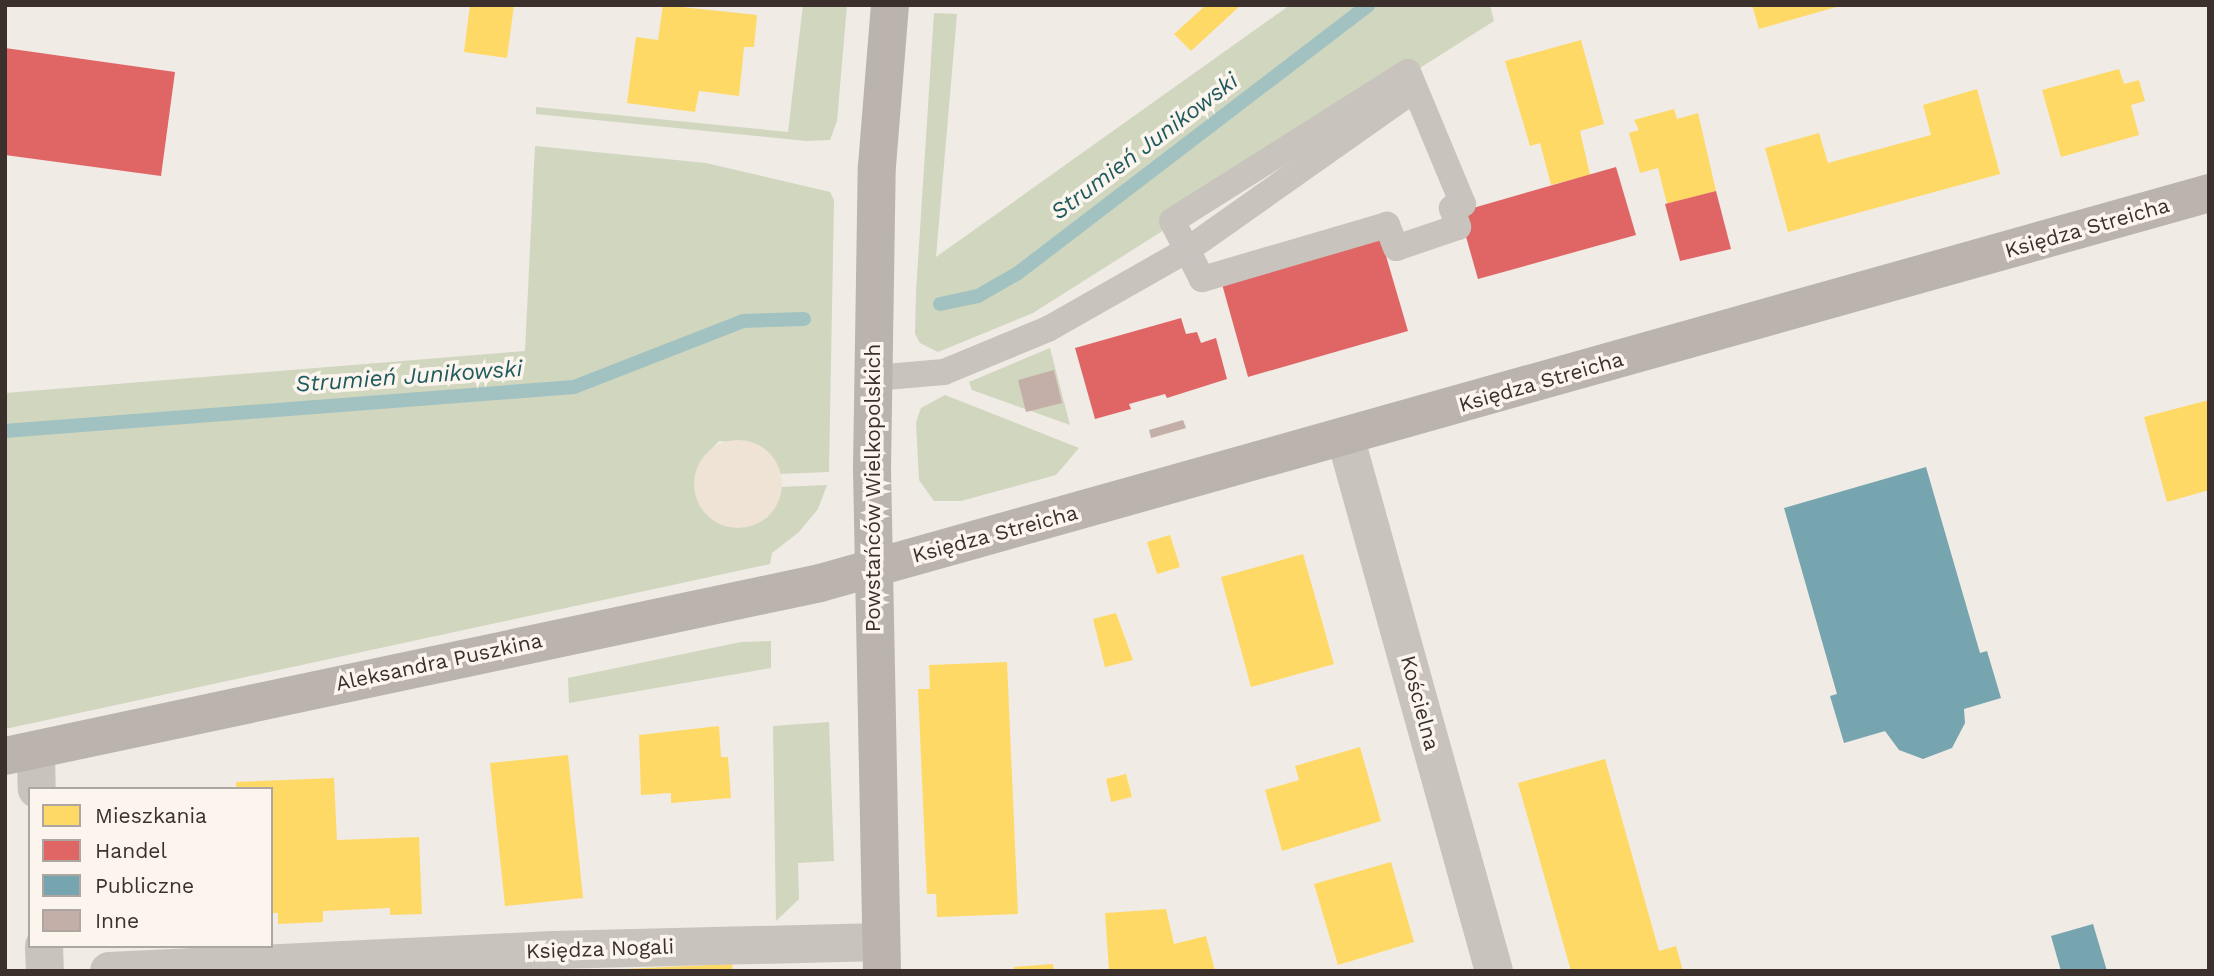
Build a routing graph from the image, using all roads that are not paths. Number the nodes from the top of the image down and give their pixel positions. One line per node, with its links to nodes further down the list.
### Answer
1 (890, 5): 4 (street, Powstańców Wielkopolskich)
2 (2209, 193): 5 (street, Księdza Streicha)
3 (1188, 250): 3 (lane); 4 (lane)
4 (874, 378): 6 (street, Powstańców Wielkopolskich)
5 (1345, 436): 6 (street, Księdza Streicha); 13 (street, Kościelna)
6 (873, 569): 7 (street, Aleksandra Puszkina); 10 (street, Powstańców Wielkopolskich)
7 (20, 753): 8 (street)
8 (36, 787)
9 (44, 948): 11 (street)
10 (881, 956): 12 (street, Księdza Nogali)
11 (45, 971)
12 (109, 971)
13 (1494, 971)

